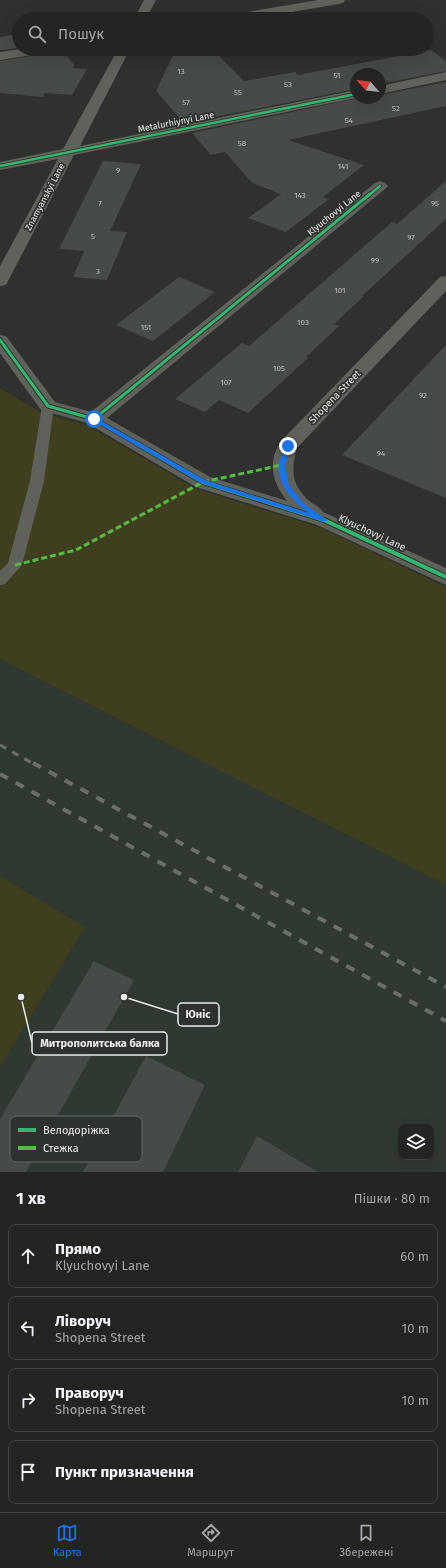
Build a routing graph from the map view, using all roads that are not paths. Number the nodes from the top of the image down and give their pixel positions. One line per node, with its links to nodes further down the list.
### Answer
1 (150, 0): 3 (street)
2 (339, 0): 4 (street)
3 (144, 12)
4 (270, 12)
5 (12, 54): 6 (street)
6 (0, 56)
7 (120, 56): 11 (street, Znamyanskyi Lane)
8 (446, 76): 9 (street)
9 (386, 89)
10 (350, 95): 11 (street, Metalurhiynyi Lane)
11 (69, 152): 12 (street, Metalurhiynyi Lane); 14 (street, Znamyanskyi Lane)
12 (0, 166)
13 (380, 186): 18 (street, Klyuchovyi Lane)
14 (0, 281)
15 (446, 281): 19 (street, Shopena Street)
16 (0, 340): 17 (street)
17 (48, 406): 18 (street, Klyuchovyi Lane); 21 (lane)
18 (94, 419): 19 (street, Klyuchovyi Lane)
19 (324, 520): 20 (street, Klyuchovyi Lane)
20 (446, 577)
21 (0, 580)

